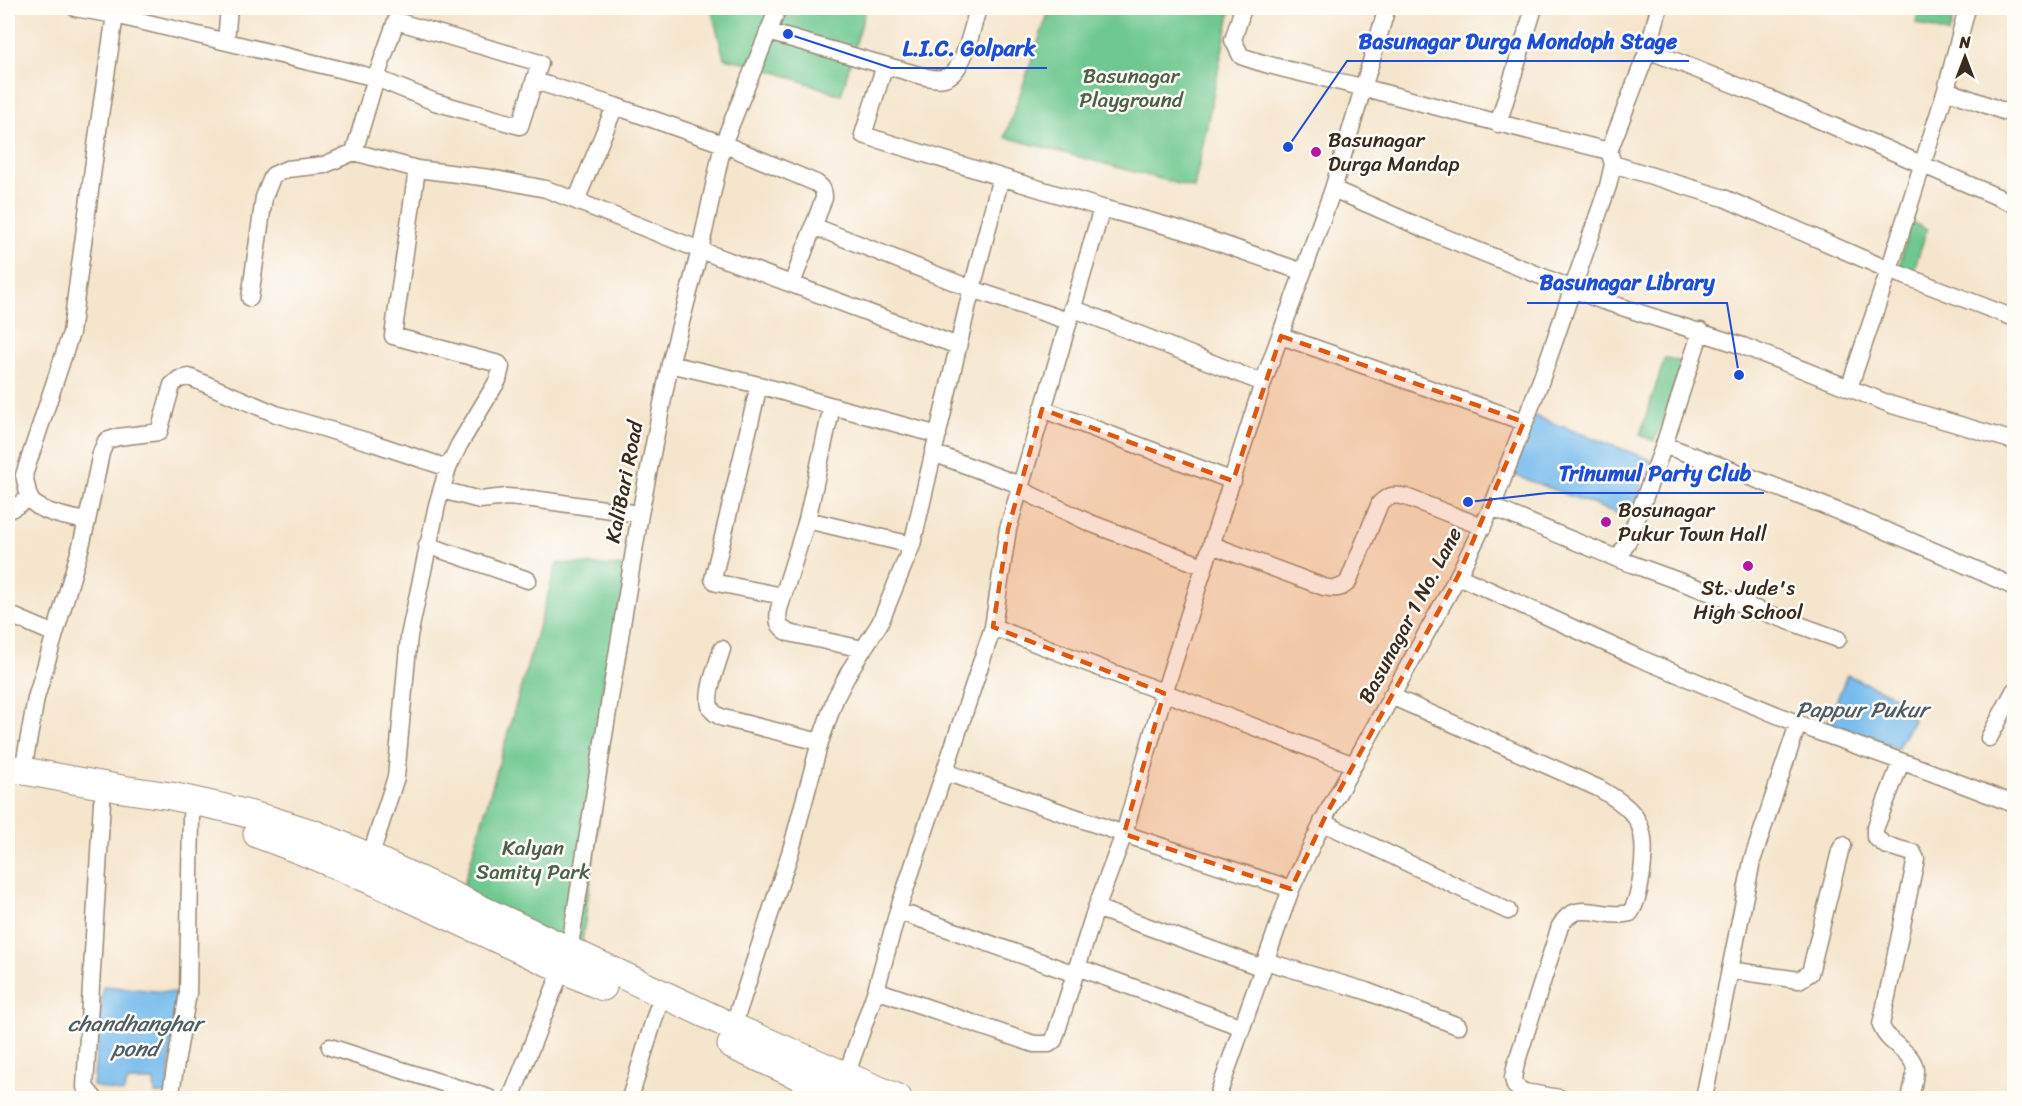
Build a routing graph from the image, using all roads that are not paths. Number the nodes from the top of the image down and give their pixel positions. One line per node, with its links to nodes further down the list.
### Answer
1 (75, 8): 10 (street)
2 (229, 8): 12 (street)
3 (778, 8): 11 (street, KaliBari Road)
4 (978, 8): 14 (street)
5 (1243, 8): 17 (street)
6 (1387, 8): 17 (street)
7 (1534, 8): 21 (street)
8 (1659, 8): 13 (street, Basunagar 1 No. Lane)
9 (1967, 8): 18 (street)
10 (116, 11): 12 (street); 60 (street)
11 (768, 32): 14 (street); 22 (street, KaliBari Road)
12 (226, 41): 15 (street)
13 (1648, 50): 24 (street, Basunagar 1 No. Lane); 25 (street)
14 (885, 65): 27 (street)
15 (376, 78): 16 (street); 16 (street); 23 (street)
16 (535, 81): 19 (street)
17 (1362, 87): 21 (street); 28 (street)
18 (1946, 90): 20 (street); 25 (street)
19 (615, 106): 22 (street); 29 (street)
20 (2014, 114)
21 (1498, 124): 24 (street)
22 (723, 144): 32 (street); 33 (street, KaliBari Road)
23 (354, 152): 26 (street); 39 (street)
24 (1611, 158): 34 (street); 37 (street, Basunagar 1 No. Lane)
25 (1924, 164): 30 (street); 34 (street)
26 (417, 169): 29 (street); 56 (street)
27 (1001, 177): 31 (street); 38 (street)
28 (1333, 189): 35 (street); 37 (street)
29 (576, 201): 33 (street)
30 (2014, 204)
31 (1102, 208): 35 (street); 40 (street)
32 (813, 226): 36 (street); 38 (street)
33 (700, 250): 36 (street); 45 (street, KaliBari Road)
34 (1889, 270): 41 (street); 48 (street)
35 (1303, 272): 43 (street)
36 (792, 284): 44 (street)
37 (1572, 288): 42 (street); 51 (street, Basunagar 1 No. Lane)
38 (972, 289): 40 (street); 44 (street)
39 (250, 298)
40 (1070, 314): 46 (street); 50 (street)
41 (2014, 318)
42 (1701, 332): 48 (street); 54 (street)
43 (1281, 336): 46 (street); 51 (street)
44 (958, 346): 52 (street)
45 (670, 364): 47 (street); 63 (street, KaliBari Road)
46 (1263, 383): 57 (street)
47 (759, 385): 49 (street); 75 (street)
48 (1849, 388): 53 (street)
49 (832, 406): 52 (street); 64 (street)
50 (1042, 409): 57 (street); 58 (street)
51 (1524, 422): 61 (street, Basunagar 1 No. Lane)
52 (938, 435): 55 (street)
53 (2014, 441)
54 (1664, 445): 70 (street); 74 (street)
55 (933, 453): 58 (street); 68 (street)
56 (448, 468): 59 (street); 65 (street)
57 (1233, 481): 69 (street)
58 (1019, 487): 71 (street); 77 (street)
59 (442, 490): 63 (street); 67 (street)
60 (30, 498): 62 (street); 65 (street)
61 (1492, 507): 66 (street, Basunagar 1 No. Lane); 70 (street)
62 (8, 509)
63 (640, 514): 103 (street, KaliBari Road)
64 (807, 520): 68 (street); 75 (street)
65 (87, 521): 78 (street)
66 (1483, 527): 69 (street); 72 (street, Basunagar 1 No. Lane)
67 (427, 545): 73 (street); 98 (street)
68 (912, 545): 81 (street)
69 (1212, 545): 71 (street)
70 (1618, 559): 79 (street)
71 (1203, 566): 83 (street)
72 (1458, 576): 84 (street, Basunagar 1 No. Lane); 85 (street)
73 (528, 580)
74 (2014, 587)
75 (783, 596): 81 (street)
76 (8, 614): 78 (street)
77 (993, 627): 83 (street); 90 (street)
78 (55, 634): 91 (street)
79 (1838, 639)
80 (722, 649): 87 (street)
81 (863, 649): 87 (street)
82 (2014, 691): 86 (street)
83 (1164, 693): 89 (street); 96 (street)
84 (1391, 696): 89 (street, Basunagar 1 No. Lane); 121 (street)
85 (1798, 724): 88 (street); 105 (street)
86 (1989, 738)
87 (820, 742): 110 (street)
88 (1901, 762): 93 (street); 123 (street)
89 (1353, 765): 95 (street, Basunagar 1 No. Lane)
90 (945, 772): 96 (street); 102 (street)
91 (12, 775): 92 (main road); 98 (main road)
92 (102, 802): 94 (main road); 114 (street)
93 (2014, 804)
94 (191, 816): 103 (main road); 115 (street)
95 (1322, 822): 99 (street, Basunagar 1 No. Lane); 101 (street)
96 (1124, 834): 99 (street); 100 (street)
97 (1843, 845): 105 (street)
98 (370, 857): 103 (main road)
99 (1291, 889): 104 (street, Basunagar 1 No. Lane)
100 (1096, 908): 104 (street); 106 (street)
101 (1508, 910)
102 (898, 911): 106 (street); 107 (street)
103 (566, 960): 108 (main road); 110 (main road); 117 (street, KaliBari Road)
104 (1264, 964): 109 (street); 111 (street, Basunagar 1 No. Lane)
105 (1731, 970): 122 (street)
106 (1076, 971): 107 (street); 111 (street)
107 (876, 990): 113 (street)
108 (657, 1010): 113 (main road); 118 (street)
109 (1458, 1026)
110 (733, 1027): 113 (main road)
111 (1242, 1028): 120 (street, Basunagar 1 No. Lane)
112 (330, 1047): 116 (street)
113 (846, 1087): 119 (main road)
114 (94, 1098)
115 (170, 1098)
116 (489, 1098)
117 (511, 1098)
118 (630, 1098)
119 (898, 1098)
120 (1217, 1098)
121 (1560, 1098)
122 (1704, 1098)
123 (1910, 1098)

